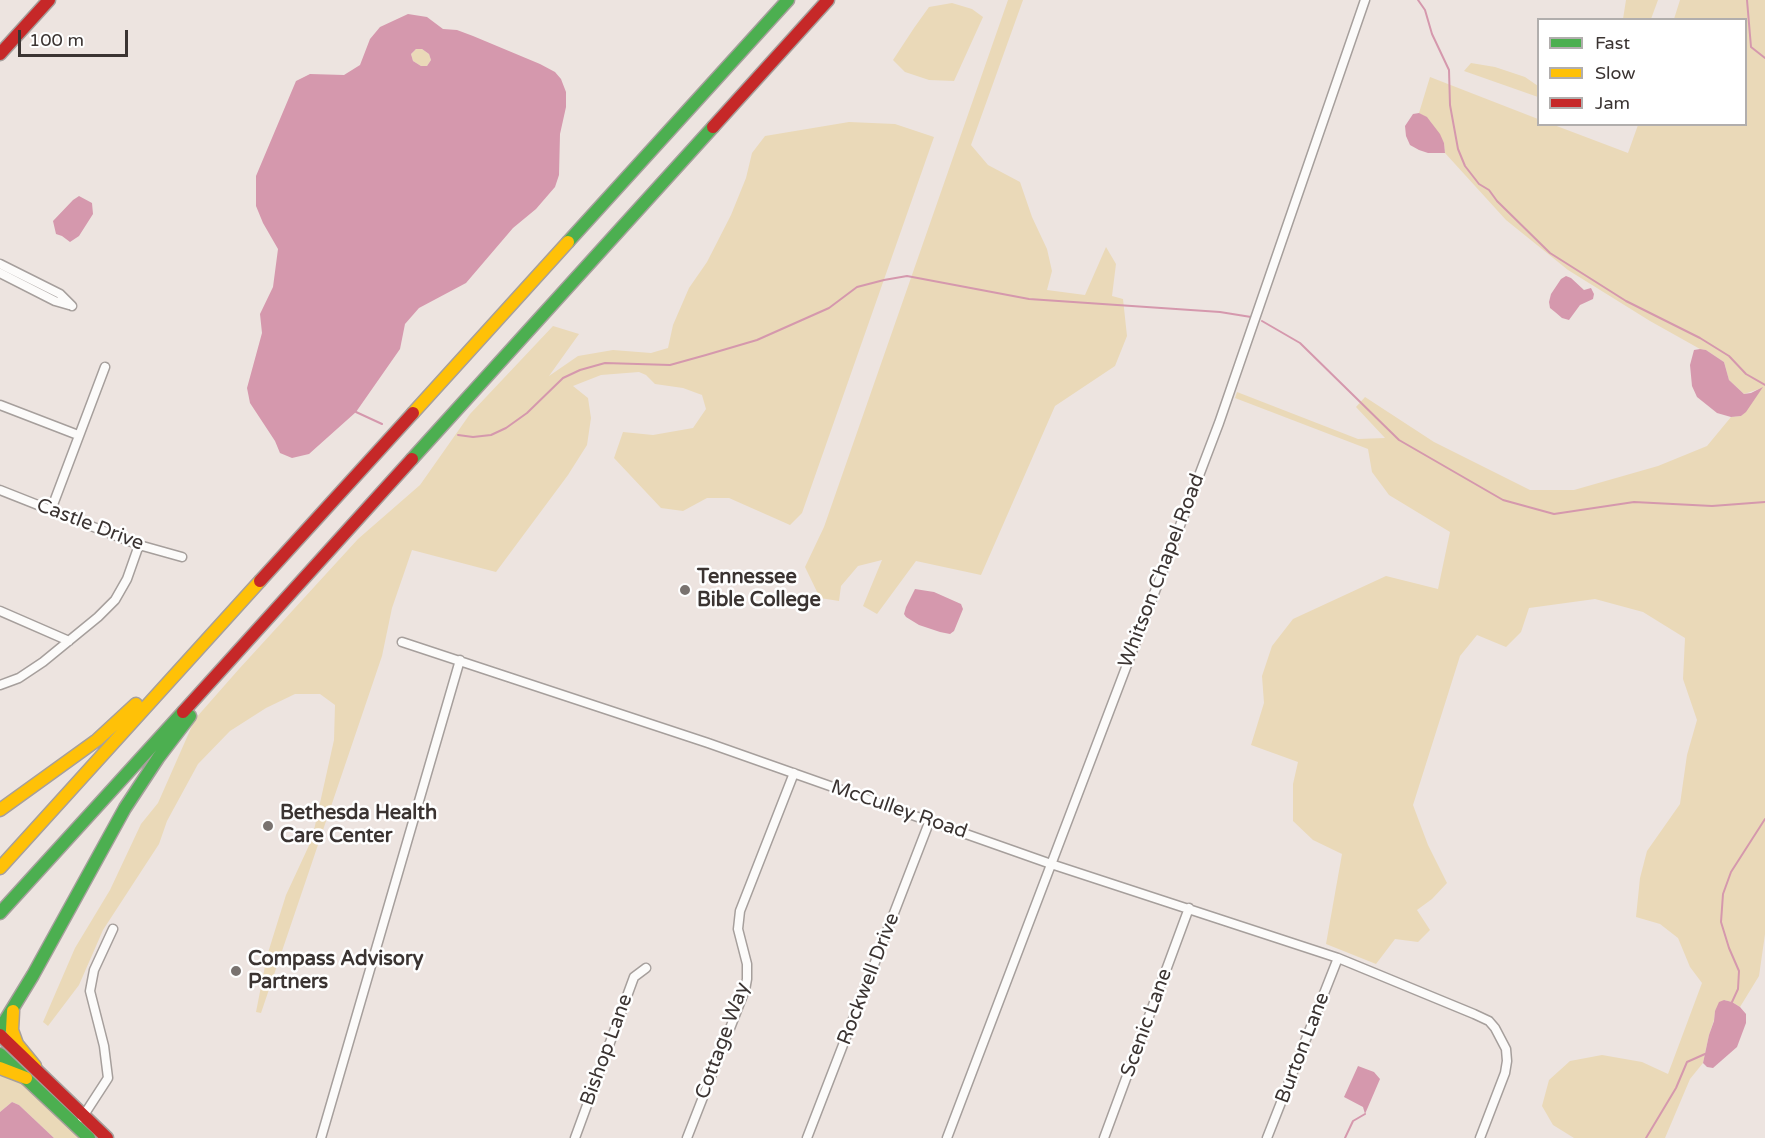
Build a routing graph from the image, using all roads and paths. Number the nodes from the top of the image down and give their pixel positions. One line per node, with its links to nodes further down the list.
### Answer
1 (49, 0): 5 (main road)
2 (788, 0): 18 (main road)
3 (828, 0): 16 (main road)
4 (1365, 0): 25 (street, Whitson Chapel Road)
5 (0, 54)
6 (0, 264): 7 (street)
7 (0, 273)
8 (105, 367): 10 (street)
9 (0, 405): 10 (street)
10 (78, 435): 12 (street)
11 (0, 490): 12 (street, Castle Drive)
12 (51, 510): 13 (street, Castle Drive)
13 (140, 545): 14 (street, Castle Drive); 17 (street)
14 (182, 557)
15 (0, 611): 17 (street)
16 (250, 637): 28 (main road); 32 (main road)
17 (69, 641): 21 (street)
18 (205, 641): 23 (main road); 26 (main road)
19 (402, 642): 20 (street)
20 (460, 660): 22 (street, McCulley Road); 43 (street)
21 (0, 685)
22 (794, 773): 24 (street, McCulley Road); 45 (street, Cottage Way)
23 (0, 810)
24 (930, 820): 25 (street, McCulley Road); 46 (street, Rockwell Drive)
25 (1051, 864): 27 (street, McCulley Road); 47 (street, Whitson Chapel Road)
26 (0, 868)
27 (1189, 908): 30 (street, McCulley Road); 48 (street, Scenic Lane)
28 (0, 913)
29 (113, 928): 39 (street)
30 (1338, 958): 49 (street, Burton Lane); 50 (street, McCulley Road)
31 (646, 968): 44 (street, Bishop Lane)
32 (13, 1009): 33 (main road); 36 (main road)
33 (0, 1029)
34 (0, 1035): 36 (main road)
35 (0, 1054): 38 (main road)
36 (35, 1066): 39 (main road)
37 (0, 1068): 38 (main road)
38 (26, 1078): 40 (main road)
39 (85, 1114): 40 (street); 42 (main road)
40 (76, 1125): 41 (main road)
41 (89, 1138)
42 (106, 1138)
43 (321, 1138)
44 (575, 1138)
45 (687, 1138)
46 (807, 1138)
47 (947, 1138)
48 (1104, 1138)
49 (1268, 1138)
50 (1480, 1138)

